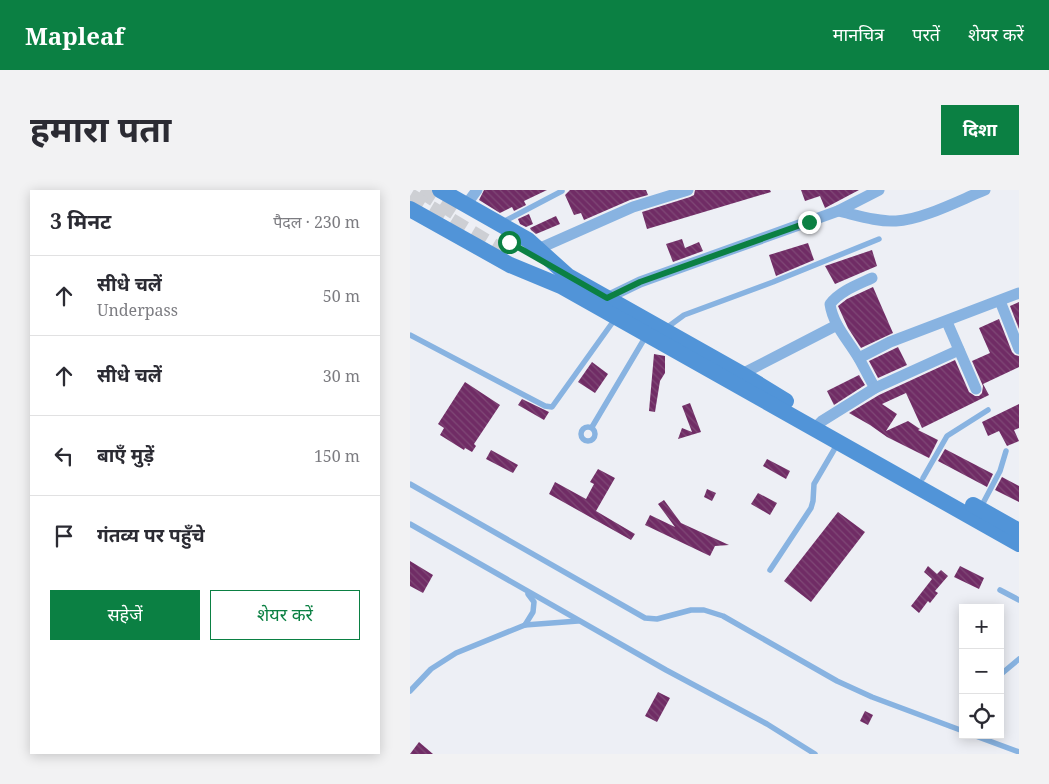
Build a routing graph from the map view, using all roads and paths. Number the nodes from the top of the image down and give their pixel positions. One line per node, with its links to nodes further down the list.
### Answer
1 (440, 190): 7 (main road)
2 (477, 190): 7 (street)
3 (688, 190): 13 (street)
4 (879, 190): 9 (street)
5 (985, 190): 9 (street)
6 (562, 191): 10 (lane)
7 (466, 205): 10 (main road)
8 (410, 209): 15 (main road)
9 (838, 212): 17 (street)
10 (499, 224): 13 (main road)
11 (879, 239): 22 (lane)
12 (506, 247): 15 (main road)
13 (538, 249): 15 (main road)
14 (872, 278): 21 (street)
15 (565, 281): 17 (main road); 19 (main road)
16 (1019, 293): 18 (street)
17 (607, 298): 22 (main road)
18 (1000, 301): 20 (street); 25 (street)
19 (616, 317): 23 (lane); 24 (main road)
20 (947, 322): 26 (street); 27 (street)
21 (837, 326): 27 (street); 28 (street)
22 (664, 330): 28 (main road)
23 (410, 335)
24 (647, 335): 32 (main road); 33 (lane)
25 (1019, 348)
26 (959, 350): 29 (street); 30 (street)
27 (859, 358): 29 (street)
28 (742, 374): 32 (main road)
29 (875, 388): 32 (street)
30 (976, 389)
31 (988, 410): 36 (lane)
32 (818, 425): 34 (main road); 36 (main road)
33 (592, 427)
34 (838, 443): 41 (main road); 42 (lane)
35 (1006, 451): 38 (lane)
36 (923, 478): 38 (main road)
37 (410, 484): 51 (lane)
38 (980, 509): 40 (main road)
39 (410, 524): 43 (lane)
40 (1019, 531)
41 (1019, 544)
42 (770, 570)
43 (525, 590): 46 (lane); 47 (lane)
44 (1000, 590): 45 (lane)
45 (1019, 600)
46 (578, 621): 47 (lane); 54 (lane)
47 (525, 625): 50 (lane)
48 (1019, 660): 49 (lane)
49 (1004, 671)
50 (410, 691)
51 (959, 730)
52 (984, 739): 53 (lane)
53 (1019, 752)
54 (815, 754)

